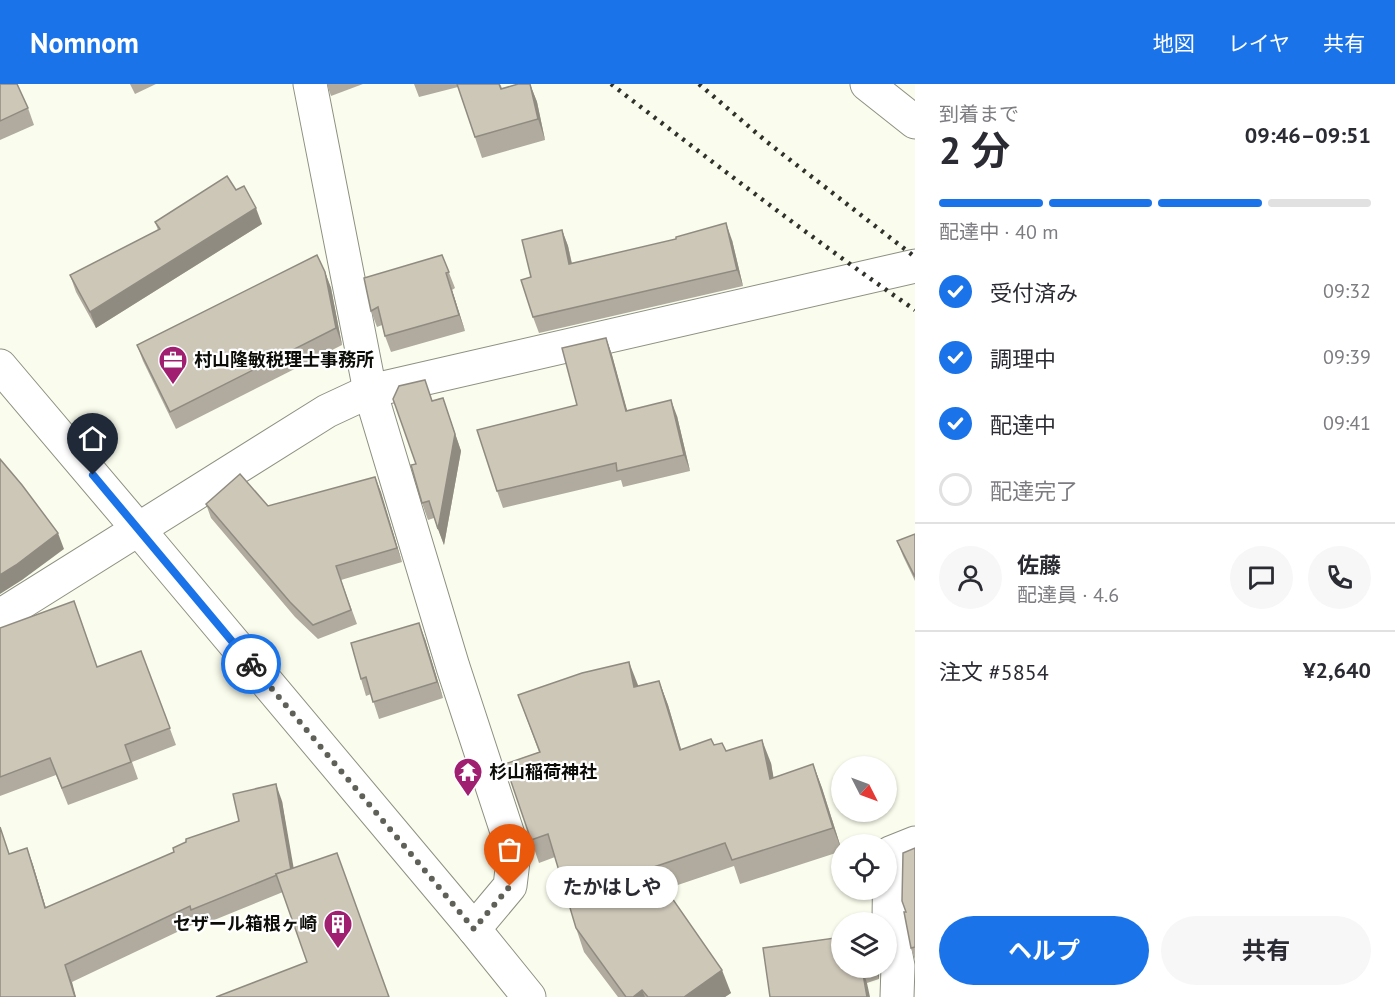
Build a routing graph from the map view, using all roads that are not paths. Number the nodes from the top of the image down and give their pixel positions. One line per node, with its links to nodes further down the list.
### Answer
1 (310, 84): 6 (street)
2 (867, 84): 3 (street)
3 (915, 122)
4 (915, 266): 6 (street)
5 (0, 366): 7 (street)
6 (370, 391): 7 (street); 10 (street)
7 (139, 530): 8 (street); 10 (street)
8 (0, 616)
9 (915, 843): 12 (street)
10 (474, 929): 11 (street)
11 (529, 997)
12 (897, 997)

